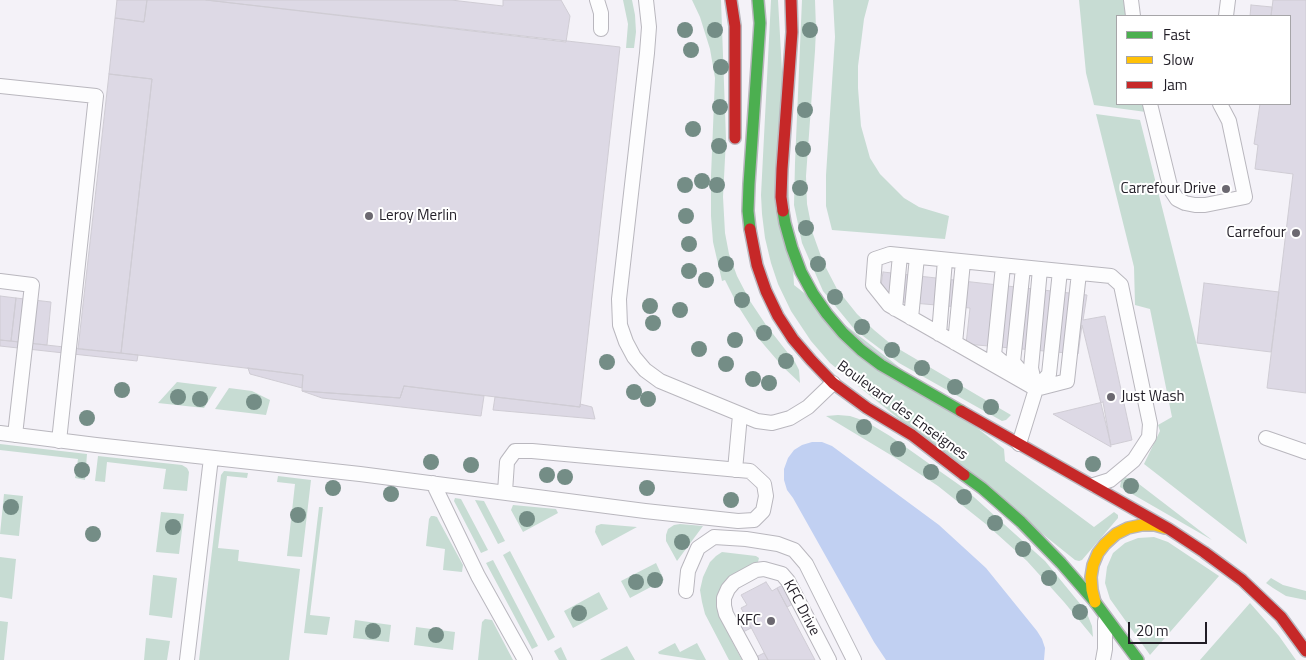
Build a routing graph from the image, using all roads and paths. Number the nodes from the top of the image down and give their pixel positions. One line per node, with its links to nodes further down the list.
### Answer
1 (597, 0): 10 (lane)
2 (646, 0): 33 (lane)
3 (731, 0): 14 (street)
4 (758, 0): 16 (street, Boulevard des Enseignes)
5 (790, 0): 38 (street, Boulevard des Enseignes)
6 (1131, 0): 8 (lane)
7 (1228, 0): 9 (lane)
8 (1133, 15)
9 (1226, 15)
10 (601, 29)
11 (0, 86): 37 (lane)
12 (1150, 105): 13 (lane)
13 (1221, 105)
14 (735, 145)
15 (738, 162): 16 (street)
16 (749, 184): 31 (street, Boulevard des Enseignes)
17 (900, 255): 18 (lane); 27 (lane); 27 (lane)
18 (917, 257): 19 (lane); 28 (lane)
19 (945, 260): 20 (lane); 29 (lane)
20 (964, 262): 21 (lane); 30 (lane)
21 (1003, 266): 22 (lane); 32 (lane)
22 (1024, 268): 23 (lane); 32 (lane)
23 (1040, 269): 24 (lane); 32 (lane)
24 (1060, 271): 25 (lane); 32 (lane)
25 (1079, 273): 32 (lane); 43 (lane)
26 (0, 281): 35 (lane)
27 (895, 309): 28 (lane)
28 (911, 318): 29 (lane)
29 (939, 334): 30 (lane)
30 (955, 343): 32 (lane)
31 (834, 382): 33 (lane); 47 (street, Boulevard des Enseignes)
32 (1036, 389): 38 (lane)
33 (740, 415): 41 (lane)
34 (0, 433): 35 (lane)
35 (15, 435): 37 (lane)
36 (1266, 438): 39 (lane)
37 (59, 440): 40 (lane)
38 (1019, 444): 43 (street, Boulevard des Enseignes)
39 (1306, 452)
40 (211, 458): 42 (lane); 50 (lane)
41 (735, 470): 44 (lane); 44 (lane)
42 (433, 483): 44 (lane); 51 (lane)
43 (1093, 486): 45 (street, Boulevard des Enseignes)
44 (505, 492)
45 (1169, 529): 47 (street, Boulevard des Enseignes); 49 (street, Boulevard des Enseignes)
46 (686, 591): 54 (lane)
47 (1095, 602): 48 (street, Boulevard des Enseignes)
48 (1104, 615): 55 (lane); 56 (street, Boulevard des Enseignes)
49 (1304, 645)
50 (187, 660)
51 (525, 660)
52 (751, 660): 53 (lane, KFC Drive)
53 (829, 660)
54 (854, 660)
55 (1103, 660)
56 (1138, 660)

